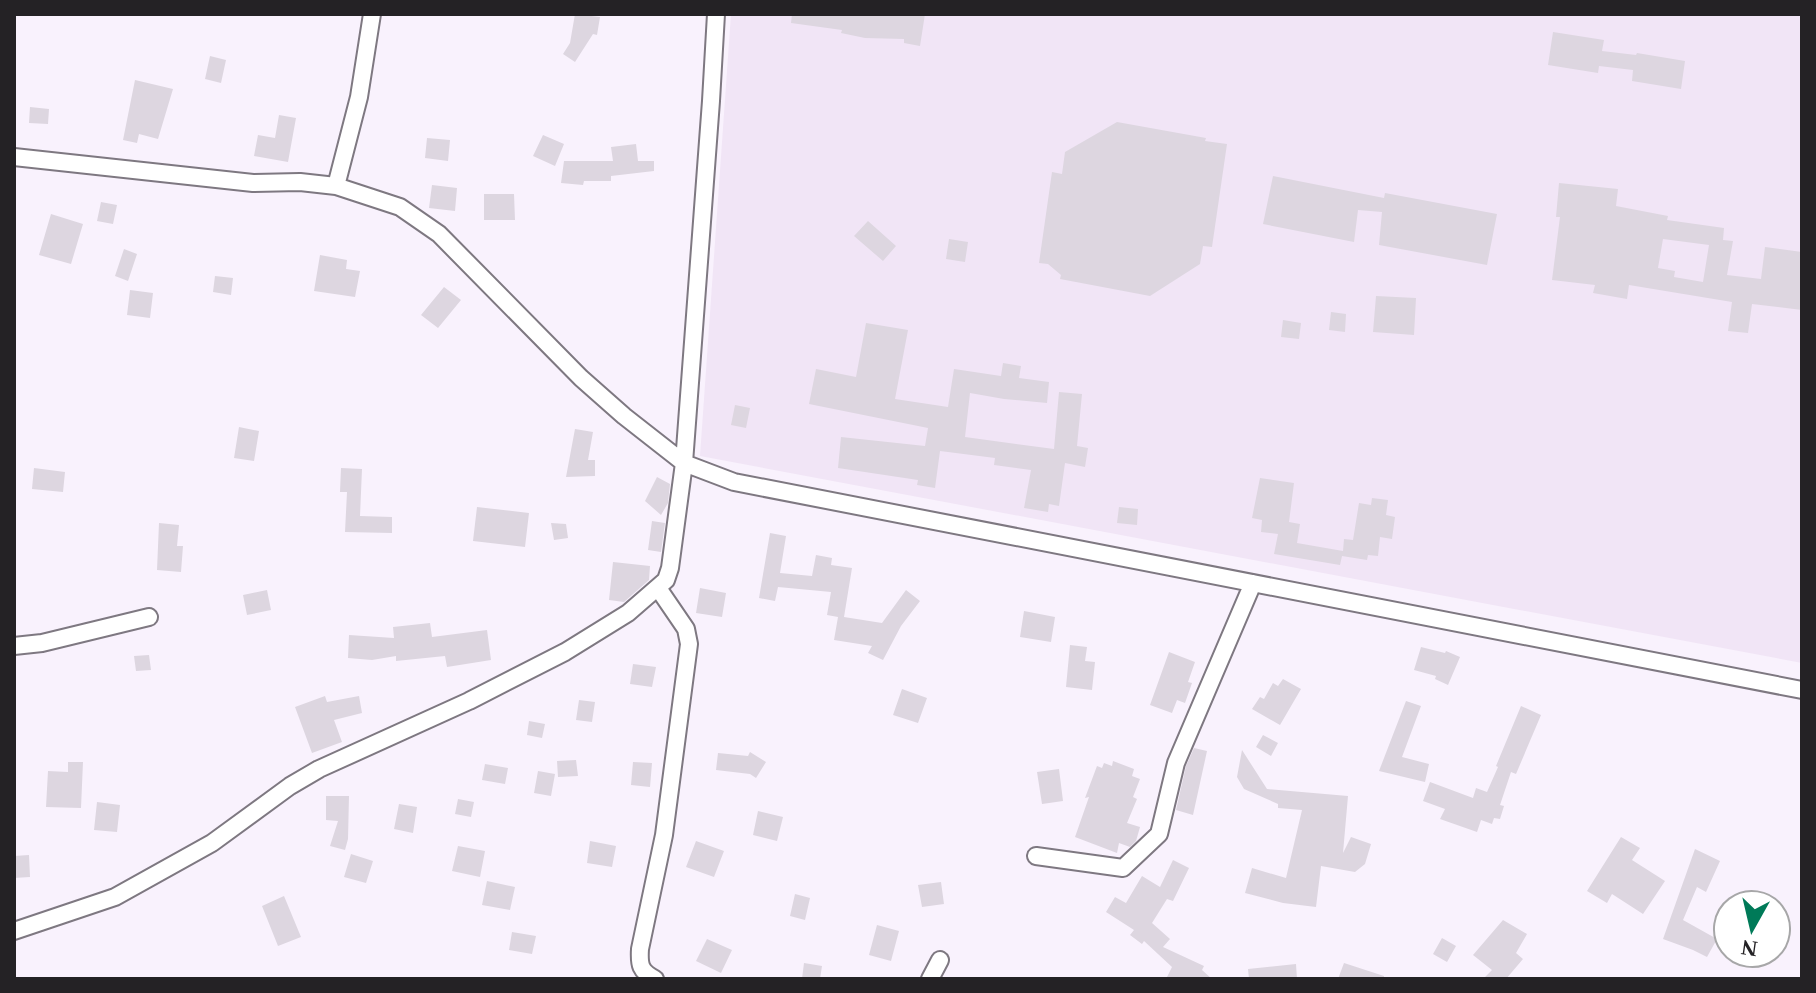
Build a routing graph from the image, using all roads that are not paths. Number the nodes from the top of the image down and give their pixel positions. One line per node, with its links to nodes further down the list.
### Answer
1 (372, 14): 4 (street)
2 (716, 14): 5 (street)
3 (14, 157): 4 (street)
4 (336, 186): 5 (street)
5 (684, 463): 6 (street); 7 (street)
6 (1253, 583): 10 (street); 11 (street)
7 (658, 588): 12 (street); 14 (street)
8 (149, 617): 9 (street)
9 (14, 646)
10 (1802, 690)
11 (1036, 856)
12 (14, 931)
13 (940, 960): 15 (street)
14 (655, 979)
15 (930, 979)

